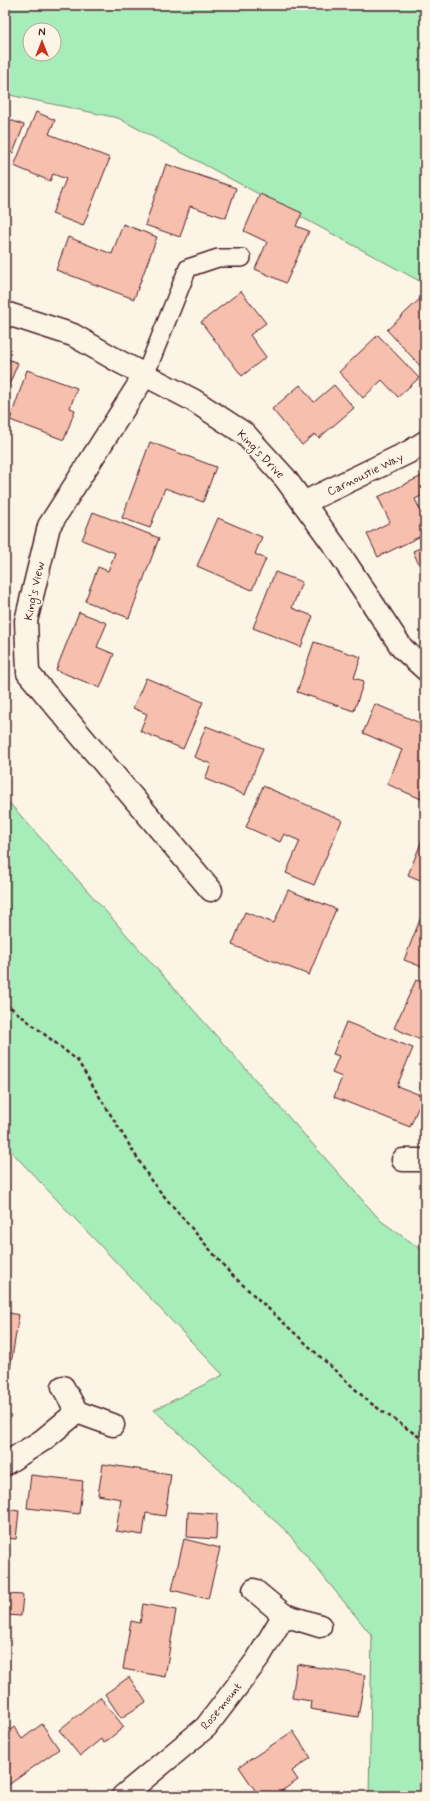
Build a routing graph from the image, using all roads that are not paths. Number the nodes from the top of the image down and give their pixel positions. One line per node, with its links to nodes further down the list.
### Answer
1 (242, 258): 3 (lane)
2 (5, 313): 3 (street, King's Drive)
3 (145, 375): 5 (street, King's Drive); 7 (street, King's View)
4 (425, 442): 5 (street, Carnoustie Way)
5 (303, 503): 6 (street, King's Drive)
6 (425, 669)
7 (211, 890)
8 (402, 1160): 9 (street)
9 (425, 1160)
10 (63, 1387): 11 (street)
11 (77, 1412): 12 (street); 13 (street)
12 (113, 1424)
13 (5, 1464)
14 (254, 1590): 15 (street)
15 (284, 1615): 16 (street); 17 (street, Rosemount)
16 (320, 1626)
17 (123, 1796)

